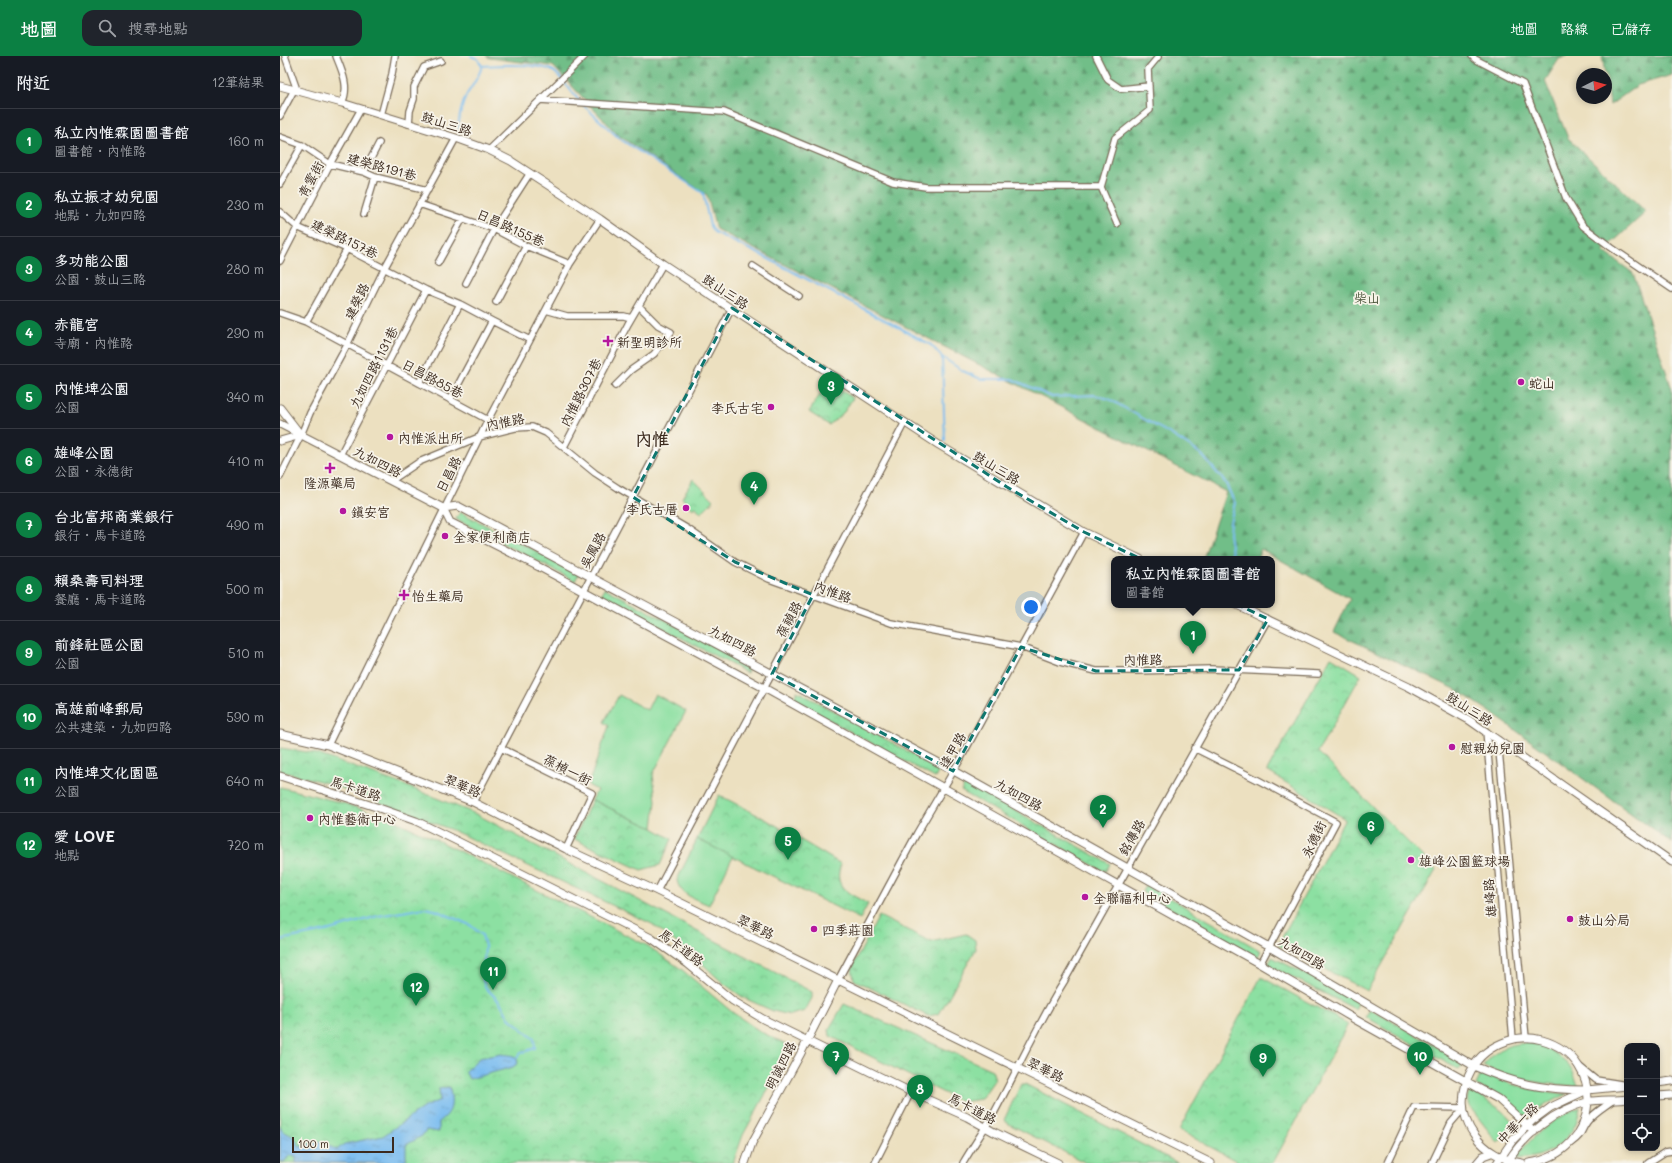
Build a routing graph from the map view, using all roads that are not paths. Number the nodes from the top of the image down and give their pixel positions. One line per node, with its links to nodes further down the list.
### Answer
1 (285, 56): 11 (street)
2 (336, 56): 13 (street)
3 (395, 56): 15 (street)
4 (585, 56): 12 (street)
5 (1096, 56): 10 (street)
6 (1472, 56): 47 (street)
7 (1158, 57): 10 (street)
8 (441, 61): 17 (street)
9 (280, 86): 11 (street, 鼓山三路)
10 (1149, 86): 28 (street)
11 (296, 90): 13 (street, 鼓山三路); 16 (street)
12 (540, 100): 22 (street); 28 (street)
13 (342, 103): 14 (street, 鼓山三路)
14 (361, 109): 15 (street, 鼓山三路); 23 (street, 青雲街)
15 (381, 115): 17 (street, 鼓山三路)
16 (280, 116)
17 (409, 124): 19 (street, 鼓山三路)
18 (280, 137): 21 (street)
19 (456, 138): 22 (street, 鼓山三路); 29 (street, 建榮路)
20 (379, 143): 24 (street)
21 (302, 145): 23 (street); 27 (street)
22 (489, 150): 25 (street, 鼓山三路)
23 (330, 164): 24 (street, 建榮路191巷); 36 (street, 青雲街)
24 (364, 172): 26 (street, 建榮路191巷)
25 (530, 173): 34 (street, 鼓山三路); 37 (street)
26 (375, 177): 29 (street, 建榮路191巷); 32 (street)
27 (280, 184)
28 (1101, 187): 35 (street)
29 (428, 190): 30 (street, 建榮路)
30 (419, 204): 33 (street, 日昌路155巷); 45 (street, 建榮路)
31 (280, 212): 36 (street, 建榮路157巷)
32 (364, 214)
33 (463, 218): 37 (street, 日昌路155巷); 41 (street)
34 (600, 220): 42 (street, 日昌路); 43 (street, 鼓山三路)
35 (1117, 224)
36 (297, 227): 39 (street, 建榮路157巷); 40 (street, 青雲街)
37 (494, 229): 38 (street, 日昌路155巷); 46 (street)
38 (526, 246): 42 (street, 日昌路155巷); 50 (street)
39 (347, 249): 45 (street, 建榮路157巷); 58 (street)
40 (280, 261)
41 (438, 263)
42 (570, 264): 54 (street, 日昌路)
43 (663, 264): 52 (street, 內惟路307巷); 53 (street, 鼓山三路)
44 (753, 266): 49 (street)
45 (384, 269): 48 (street, 建榮路157巷); 60 (street, 建榮路)
46 (466, 283)
47 (1672, 289)
48 (426, 290): 51 (street, 建榮路157巷); 61 (street, 九如四路1131巷)
49 (799, 296)
50 (496, 302)
51 (460, 304): 57 (street, 建榮路157巷); 62 (street)
52 (639, 306): 56 (street, 內惟路307巷); 63 (street)
53 (732, 308): 67 (street, 鼓山三路); 76 (street, 吳鳳路)
54 (546, 310): 56 (street); 59 (street, 日昌路)
55 (280, 313): 58 (street, 日昌路85巷)
56 (631, 318): 72 (street, 內惟路307巷)
57 (492, 321): 59 (street, 建榮路157巷); 64 (street)
58 (306, 322): 60 (street, 日昌路85巷)
59 (530, 340): 66 (street, 日昌路)
60 (347, 345): 61 (street, 日昌路85巷); 69 (street, 建榮路)
61 (386, 365): 62 (street, 日昌路85巷); 73 (street, 九如四路1131巷)
62 (419, 383): 64 (street, 日昌路85巷)
63 (615, 386)
64 (450, 400): 66 (street, 日昌路85巷)
65 (280, 408): 69 (street, 九如四路)
66 (488, 420): 70 (street, 日昌路)
67 (905, 422): 78 (street, 鼓山三路); 82 (street, 葆禎路)
68 (280, 424): 69 (street, 九如四路)
69 (301, 435): 71 (street); 73 (street, 九如四路); 74 (street, 建榮路)
70 (479, 437): 72 (street, 內惟路); 75 (street, 內惟路); 77 (street, 日昌路)
71 (280, 442)
72 (564, 447): 76 (street, 內惟路)
73 (340, 455): 75 (street, 九如四路)
74 (280, 477)
75 (391, 481): 77 (street, 九如四路)
76 (633, 497): 80 (street, 吳鳳路); 82 (street, 內惟路)
77 (443, 508): 80 (street, 九如四路); 81 (street, 九如四路); 93 (street, 日昌路)
78 (1084, 532): 79 (street, 鼓山三路); 85 (street, 逢甲路)
79 (1134, 556)
80 (591, 577): 81 (street, 吳鳳路); 87 (street, 九如四路)
81 (583, 591): 89 (street, 九如四路); 94 (street, 吳鳳路)
82 (813, 595): 85 (street, 內惟路); 87 (street, 葆禎路)
83 (1244, 608): 84 (street, 鼓山三路)
84 (1268, 619): 86 (street, 銘傳路); 90 (street, 鼓山三路)
85 (1021, 647): 86 (street, 內惟路); 96 (street, 逢甲路)
86 (1239, 670): 88 (street, 內惟路); 95 (street, 銘傳路)
87 (772, 674): 89 (street, 葆禎路); 96 (street, 九如四路)
88 (1318, 674)
89 (764, 688): 98 (street, 九如四路); 104 (street, 葆禎路)
90 (1486, 731): 92 (street, 鼓山三路); 109 (street, 雄峰路)
91 (280, 734): 93 (street, 翠華路)
92 (1498, 740): 101 (street, 鼓山三路); 108 (street, 雄峰路)
93 (328, 745): 99 (street, 翠華路)
94 (501, 748): 99 (street, 吳鳳路); 100 (street, 葆楨一街)
95 (1194, 748): 102 (street, 銘傳路); 105 (street, 永德街)
96 (953, 771): 98 (street, 逢甲路); 102 (street, 九如四路)
97 (280, 776): 110 (street, 馬卡道路)
98 (942, 788): 103 (street, 九如四路); 107 (street, 逢甲路)
99 (473, 802): 100 (street, 翠華路)
100 (566, 849): 104 (street, 翠華路)
101 (1672, 862)
102 (1127, 868): 103 (street, 銘傳路); 105 (street, 九如四路)
103 (1117, 884): 106 (street, 九如四路); 113 (street, 銘傳路)
104 (657, 891): 107 (street, 翠華路)
105 (1269, 947): 106 (street, 永德街); 112 (street, 九如四路)
106 (1260, 964): 115 (street, 九如四路)
107 (838, 980): 110 (street, 明誠四路); 113 (street, 翠華路)
108 (1526, 1038): 109 (street); 111 (street)
109 (1512, 1039): 112 (street)
110 (806, 1040): 120 (street, 馬卡道路); 135 (street, 明誠四路)
111 (1575, 1062): 117 (street); 119 (street)
112 (1474, 1066): 115 (street); 119 (street, 九如四路)
113 (1017, 1068): 128 (street, 銘傳路); 139 (street, 翠華路)
114 (1672, 1081): 116 (street)
115 (1466, 1082): 126 (street); 127 (street, 九如四路)
116 (1660, 1083)
117 (1624, 1085)
118 (1624, 1085): 119 (street, 中華一路)
119 (1586, 1090): 125 (street); 127 (street, 中華一路)
120 (911, 1092): 128 (street, 馬卡道路); 136 (street)
121 (1672, 1095): 122 (street)
122 (1660, 1096)
123 (1624, 1099): 124 (street, 中華一路)
124 (1612, 1101): 125 (street, 中華一路); 130 (street)
125 (1588, 1102): 129 (street, 中華一路); 130 (street)
126 (1464, 1108): 132 (street); 140 (street); 141 (street)
127 (1528, 1125): 129 (street, 九如四路); 133 (street, 中華一路)
128 (985, 1126): 137 (street, 銘傳路); 138 (street, 馬卡道路)
129 (1534, 1132): 134 (street, 中華一路)
130 (1572, 1143): 144 (street)
131 (1672, 1150): 145 (street)
132 (1491, 1153): 133 (street); 142 (street, 中華一路)
133 (1498, 1160): 134 (street)
134 (1507, 1162): 143 (street)
135 (745, 1163)
136 (875, 1163)
137 (964, 1163)
138 (1058, 1163)
139 (1211, 1163)
140 (1388, 1163)
141 (1432, 1163)
142 (1477, 1163)
143 (1522, 1163)
144 (1529, 1163)
145 (1648, 1163)

